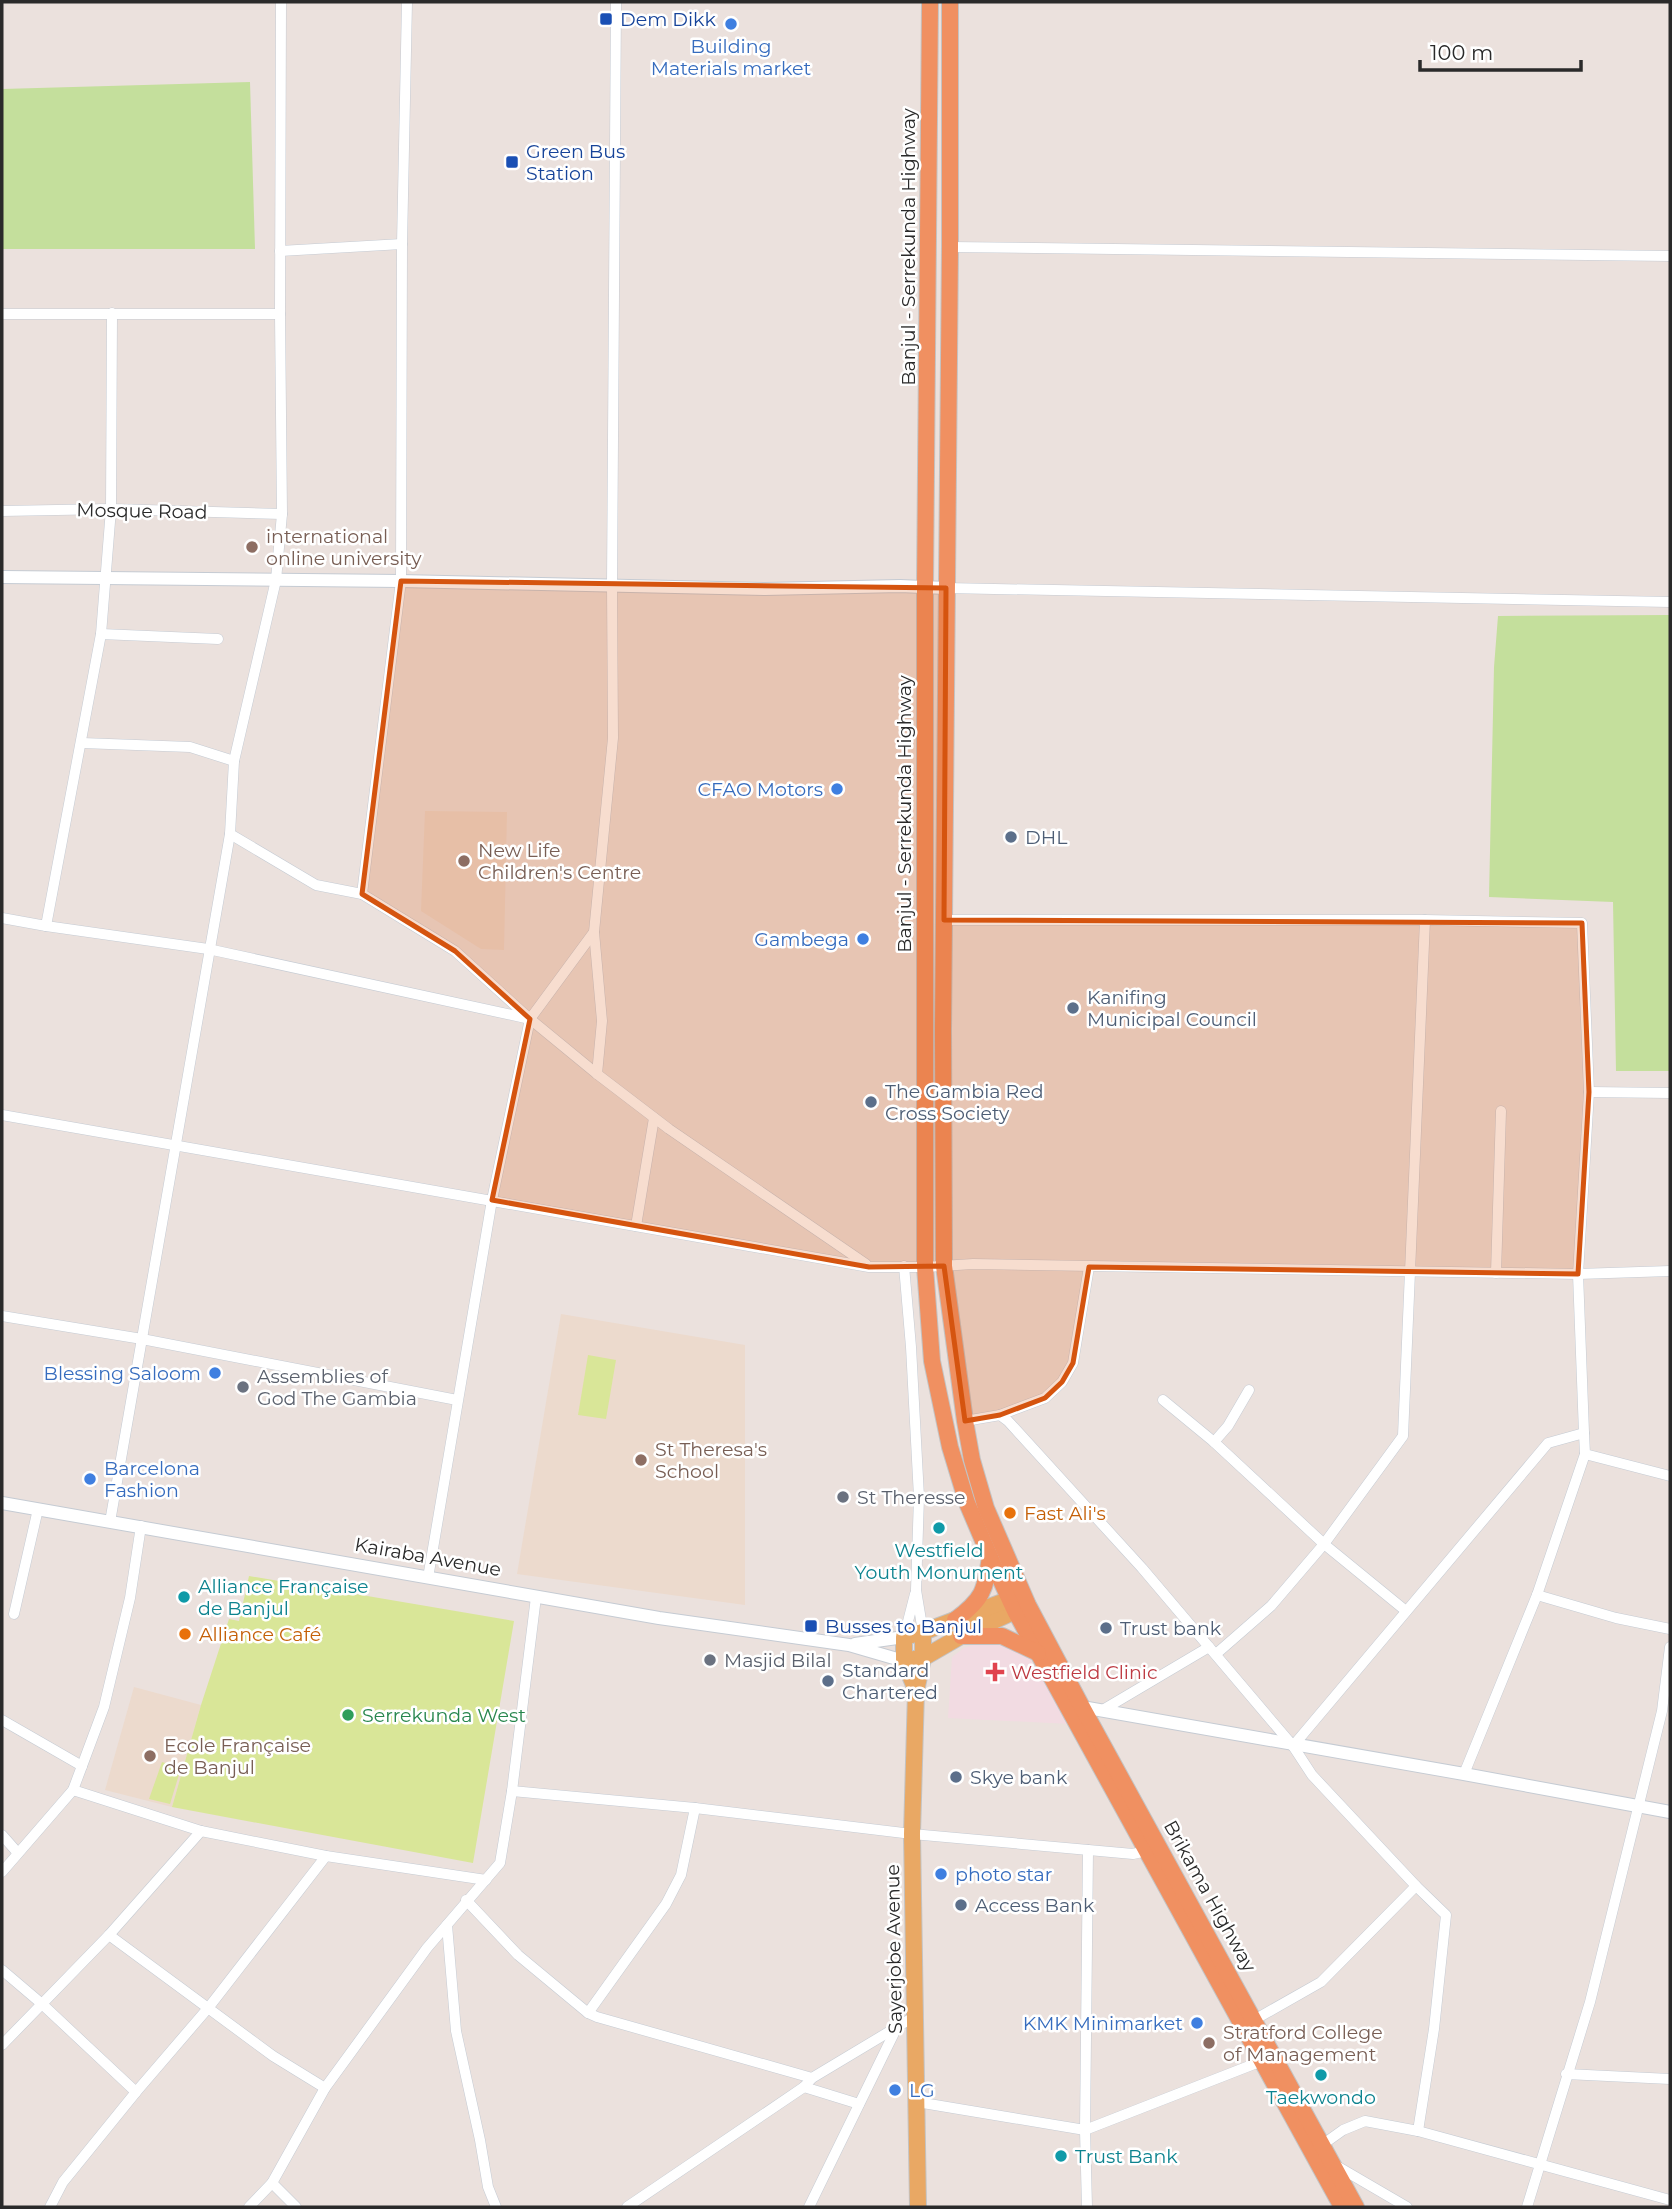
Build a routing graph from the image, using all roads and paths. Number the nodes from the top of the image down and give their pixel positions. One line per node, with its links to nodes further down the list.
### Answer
1 (281, 2): 8 (street)
2 (407, 2): 6 (street)
3 (616, 2): 20 (street)
4 (930, 2): 21 (highway, Banjul - Serrekunda Highway)
5 (950, 2): 7 (highway, Banjul - Serrekunda Highway)
6 (402, 244): 8 (street); 19 (street)
7 (950, 247): 9 (street); 22 (highway, Banjul - Serrekunda Highway)
8 (280, 251): 12 (street)
9 (1670, 256)
10 (112, 313): 11 (street); 12 (street); 13 (street)
11 (2, 314)
12 (279, 314): 15 (street)
13 (111, 509): 14 (street, Mosque Road); 15 (street, Mosque Road); 17 (street)
14 (2, 511)
15 (282, 514): 18 (street)
16 (2, 577): 17 (street)
17 (104, 578): 18 (street); 24 (street)
18 (276, 580): 19 (street); 27 (street)
19 (401, 581): 20 (street); 29 (street)
20 (612, 584): 21 (street); 34 (street)
21 (925, 587): 22 (street); 50 (highway, Banjul - Serrekunda Highway)
22 (946, 587): 23 (street); 31 (highway, Banjul - Serrekunda Highway)
23 (1670, 602)
24 (101, 634): 25 (street); 26 (street)
25 (218, 639)
26 (82, 743): 27 (street); 33 (street)
27 (234, 761): 28 (street)
28 (230, 834): 29 (street); 35 (street)
29 (362, 894): 36 (street)
30 (2, 918): 33 (street)
31 (944, 920): 32 (street); 47 (highway, Banjul - Serrekunda Highway)
32 (1425, 920): 38 (street); 51 (street)
33 (46, 926): 35 (street)
34 (594, 932): 36 (street); 37 (street)
35 (208, 950): 36 (street); 43 (street)
36 (530, 1019): 37 (street); 44 (street)
37 (597, 1074): 42 (street)
38 (1589, 1092): 39 (street); 54 (street)
39 (1670, 1093)
40 (1501, 1111): 53 (street)
41 (2, 1115): 43 (street)
42 (654, 1118): 45 (street); 49 (street)
43 (176, 1147): 44 (street); 56 (street)
44 (492, 1200): 45 (street); 58 (street)
45 (636, 1226): 49 (street)
46 (904, 1266): 49 (street); 50 (street); 73 (street)
47 (944, 1266): 48 (street); 50 (street); 61 (highway, Banjul - Serrekunda Highway)
48 (1089, 1266): 51 (street); 60 (street)
49 (869, 1267)
50 (925, 1268): 71 (highway, Banjul - Serrekunda Highway)
51 (1411, 1272): 53 (street); 70 (street)
52 (1670, 1272): 54 (street)
53 (1496, 1273): 54 (street)
54 (1578, 1274): 62 (street)
55 (2, 1316): 56 (street)
56 (142, 1339): 58 (street); 68 (street)
57 (1249, 1390): 63 (street)
58 (457, 1400): 72 (street)
59 (1163, 1401): 63 (street)
60 (1000, 1415): 61 (street); 85 (street)
61 (965, 1421): 76 (highway, Banjul - Serrekunda Highway)
62 (1584, 1433): 64 (street); 77 (street)
63 (1214, 1442): 70 (street)
64 (1586, 1454): 65 (street); 74 (street)
65 (1670, 1476)
66 (2, 1503): 67 (street, Kairaba Avenue)
67 (38, 1509): 68 (street, Kairaba Avenue); 78 (street)
68 (110, 1522): 69 (street, Kairaba Avenue)
69 (141, 1526): 72 (street, Kairaba Avenue); 95 (street)
70 (1324, 1544): 77 (street); 85 (street)
71 (990, 1557): 76 (highway, Banjul - Serrekunda Highway); 79 (highway)
72 (428, 1578): 75 (street, Kairaba Avenue)
73 (916, 1590): 81 (street); 82 (street)
74 (1537, 1595): 80 (street); 96 (street)
75 (536, 1597): 83 (street, Kairaba Avenue); 98 (street)
76 (1019, 1602): 79 (main road, Kairaba Avenue); 86 (highway, Brikama Highway); 90 (highway, Brikama Highway)
77 (1406, 1611): 94 (street)
78 (14, 1615)
79 (958, 1628): 81 (main road, Kairaba Avenue); 86 (highway); 87 (main road, Kairaba Avenue)
80 (1670, 1629)
81 (923, 1632): 82 (main road, Kairaba Avenue); 87 (main road, Sayerjobe Avenue)
82 (904, 1637): 83 (street, Kairaba Avenue); 88 (main road, Sayerjobe Avenue)
83 (849, 1645): 88 (street, Kairaba Avenue)
84 (1670, 1647): 92 (street)
85 (1212, 1651): 91 (street); 94 (street)
86 (1040, 1654): 105 (highway, Brikama Highway)
87 (923, 1658): 88 (main road, Kairaba Avenue); 89 (main road, Sayerjobe Avenue)
88 (904, 1661): 89 (main road, Sayerjobe Avenue)
89 (916, 1691): 103 (main road, Sayerjobe Avenue)
90 (1082, 1707): 91 (street); 105 (highway, Brikama Highway)
91 (1101, 1711): 94 (street)
92 (1666, 1712): 99 (street)
93 (2, 1720): 95 (street)
94 (1293, 1746): 96 (street); 111 (street)
95 (82, 1766): 97 (street)
96 (1464, 1774): 99 (street)
97 (73, 1790): 102 (street); 107 (street)
98 (512, 1791): 100 (street); 110 (street)
99 (1639, 1806): 101 (street); 124 (street)
100 (695, 1808): 103 (street); 118 (street)
101 (1670, 1812)
102 (201, 1831): 108 (street); 114 (street)
103 (912, 1834): 106 (street); 119 (main road, Sayerjobe Avenue)
104 (2, 1835): 107 (street)
105 (1153, 1849): 106 (street); 120 (highway, Brikama Highway); 123 (highway, Brikama Highway)
106 (1088, 1850): 132 (street)
107 (17, 1852): 109 (street)
108 (326, 1856): 110 (street); 117 (street)
109 (2, 1872)
110 (486, 1880): 112 (street)
111 (1416, 1886): 120 (street); 133 (street)
112 (466, 1900): 113 (street); 118 (street)
113 (447, 1925): 128 (street); 142 (street)
114 (109, 1935): 116 (street); 117 (street)
115 (2, 1970): 116 (street)
116 (42, 2004): 122 (street); 129 (street)
117 (209, 2007): 128 (street); 129 (street)
118 (588, 2013): 125 (street)
119 (916, 2015): 121 (street); 130 (main road, Sayerjobe Avenue)
120 (1254, 2020): 134 (highway, Brikama Highway)
121 (898, 2026): 125 (street); 131 (street)
122 (2, 2045)
123 (1262, 2061): 132 (street); 147 (highway, Brikama Highway)
124 (1566, 2074): 126 (street); 136 (street)
125 (812, 2078): 127 (street)
126 (1670, 2079)
127 (804, 2087): 131 (street); 143 (street)
128 (325, 2088): 137 (street)
129 (136, 2092): 139 (street)
130 (917, 2102): 132 (street); 145 (main road, Sayerjobe Avenue)
131 (859, 2104): 144 (street)
132 (1085, 2130): 146 (street)
133 (1418, 2131): 134 (street); 136 (street)
134 (1322, 2146): 135 (highway, Brikama Highway)
135 (1332, 2163): 148 (highway, Brikama Highway); 149 (street)
136 (1540, 2166): 138 (street); 150 (street)
137 (272, 2183): 140 (street); 141 (street)
138 (1670, 2200)
139 (50, 2207)
140 (249, 2207)
141 (296, 2207)
142 (496, 2207)
143 (627, 2207)
144 (809, 2207)
145 (918, 2207)
146 (1087, 2207)
147 (1342, 2207)
148 (1356, 2207)
149 (1407, 2207)
150 (1527, 2207)

